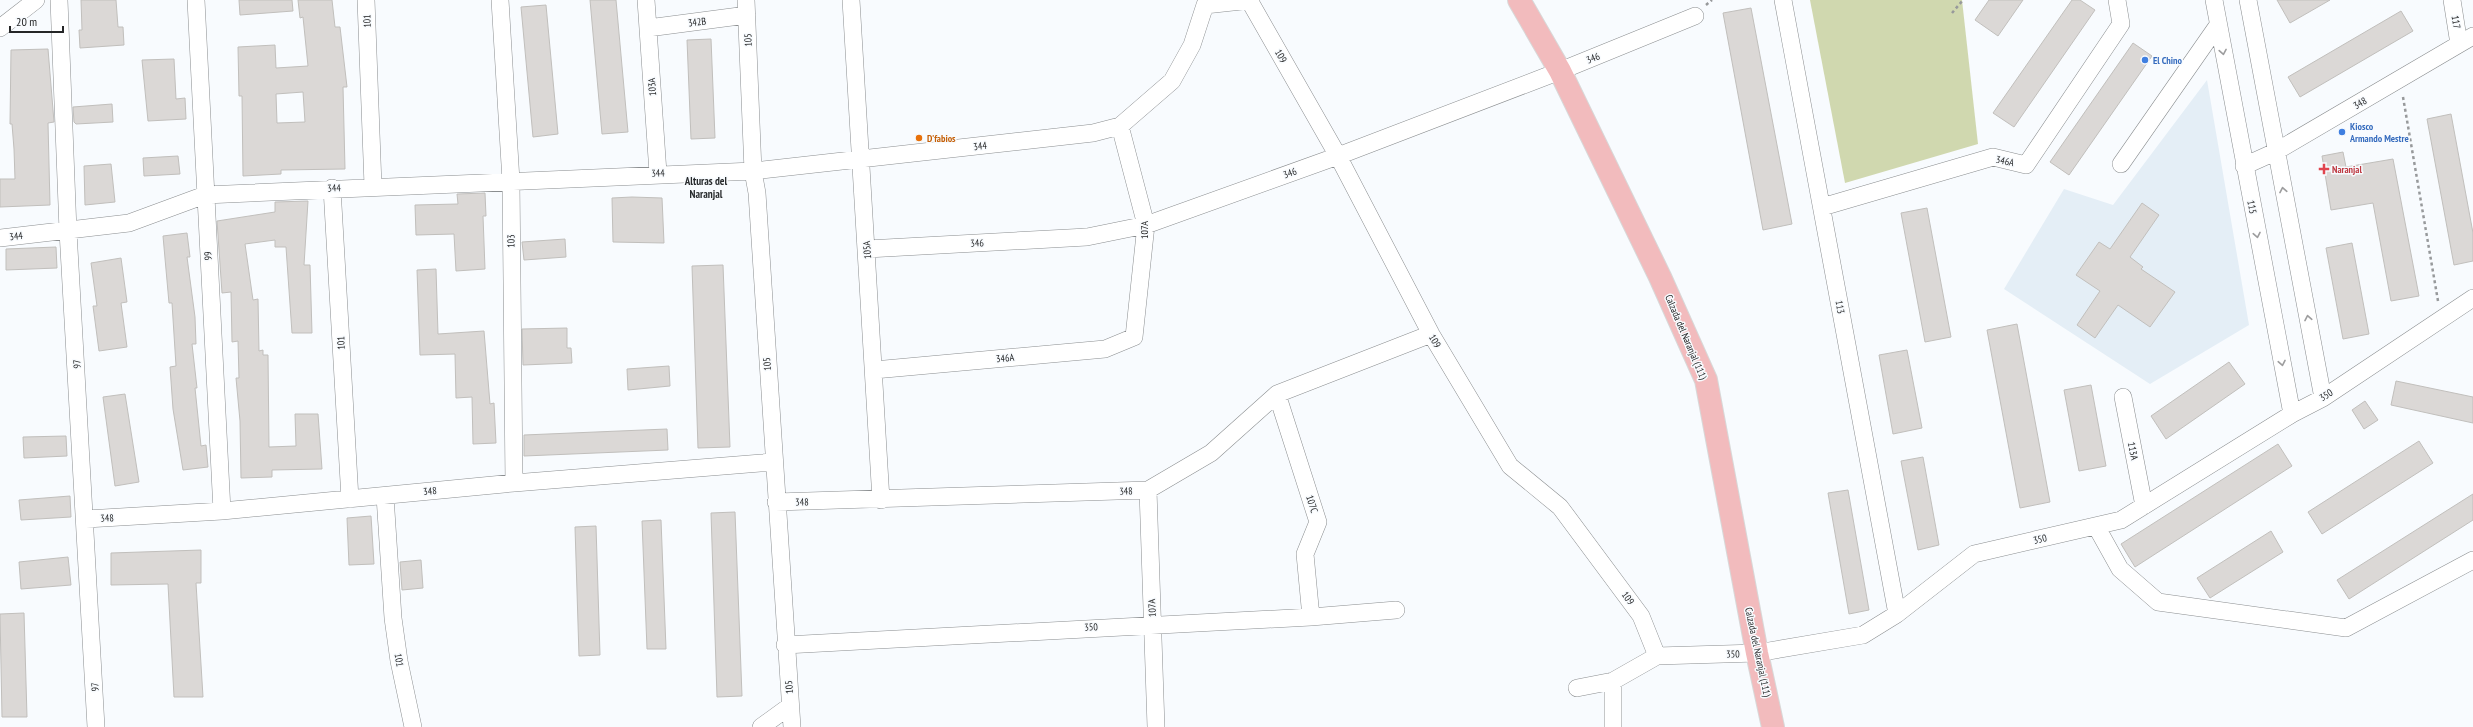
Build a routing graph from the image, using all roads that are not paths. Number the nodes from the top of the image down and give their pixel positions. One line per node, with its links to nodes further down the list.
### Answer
1 (36, 0): 19 (street)
2 (59, 0): 37 (street, 97)
3 (196, 0): 34 (street, 99)
4 (366, 0): 32 (street, 101)
5 (500, 0): 31 (street, 103)
6 (646, 0): 20 (street, 103A)
7 (852, 0): 26 (street, 105A)
8 (1250, 0): 15 (street, 344); 25 (street, 109)
9 (1519, 0): 22 (main road, Calzada del Naranjal (111))
10 (1783, 0): 35 (street, 113)
11 (2117, 0): 35 (street, 346A)
12 (2214, 0): 18 (street, 115)
13 (2248, 0): 24 (street)
14 (2452, 0): 21 (street, 117)
15 (1205, 2): 23 (street, 344)
16 (747, 8): 20 (street, 342B); 29 (street, 105)
17 (1695, 16): 22 (street, 346)
18 (2218, 25): 27 (street); 28 (street, 115, one-way to 28)
19 (0, 28)
20 (648, 28): 30 (street, 103A)
21 (2466, 40): 24 (street, 348)
22 (1560, 71): 25 (street, 346); 65 (main road, Calzada del Naranjal (111))
23 (1120, 126): 26 (street, 344); 36 (street, 107A)
24 (2276, 152): 28 (street, 348); 46 (street, one-way to 24)
25 (1338, 156): 36 (street, 346); 41 (street, 109)
26 (860, 160): 29 (street, 344); 39 (street, 105A)
27 (2121, 164)
28 (2244, 166): 47 (street, 115, one-way to 47)
29 (753, 171): 30 (street, 344); 48 (street, 105)
30 (658, 173): 31 (street, 344)
31 (511, 181): 32 (street, 344); 49 (street, 103)
32 (372, 186): 33 (street, 344)
33 (332, 188): 34 (street, 344); 52 (street, 101)
34 (205, 195): 37 (street, 344); 56 (street, 99)
35 (1822, 207): 61 (street, 113)
36 (1146, 225): 39 (street, 346); 42 (street, 107A)
37 (68, 231): 38 (street, 344); 57 (street, 97)
38 (0, 238)
39 (867, 249): 43 (street, 105A)
40 (2473, 298): 46 (street, 350)
41 (1431, 334): 44 (street, 348); 66 (street, 109)
42 (1134, 337): 43 (street, 346A)
43 (874, 370): 53 (street, 105A)
44 (1277, 394): 50 (street, 348); 62 (street, 107C)
45 (2123, 397): 55 (street, 113A)
46 (2323, 398): 47 (street, 350)
47 (2292, 414): 55 (street, 350)
48 (774, 462): 49 (street, 348); 54 (street, 105)
49 (514, 483): 51 (street, 348)
50 (1148, 490): 53 (street, 348); 63 (street, 107A)
51 (385, 496): 52 (street, 348); 71 (street, 101)
52 (350, 499): 56 (street, 348)
53 (881, 500): 54 (street, 348)
54 (776, 502): 64 (street, 105)
55 (2144, 506): 58 (street, 350)
56 (222, 511): 57 (street, 348)
57 (86, 519): 70 (street, 97)
58 (2096, 526): 59 (street); 61 (street, 350)
59 (2473, 560)
60 (1396, 610): 62 (street, 350)
61 (1896, 614): 65 (street, 350)
62 (1311, 617): 63 (street, 350)
63 (1153, 624): 64 (street, 350); 74 (street, 107A)
64 (785, 645): 69 (street, 105)
65 (1757, 653): 66 (street, 350); 76 (main road, Calzada del Naranjal (111))
66 (1657, 656): 67 (street, 350)
67 (1613, 681): 68 (street, 350); 75 (street)
68 (1577, 688)
69 (790, 706): 72 (street); 73 (street, 105)
70 (96, 727)
71 (413, 727)
72 (761, 727)
73 (792, 727)
74 (1156, 727)
75 (1613, 727)
76 (1774, 727)

